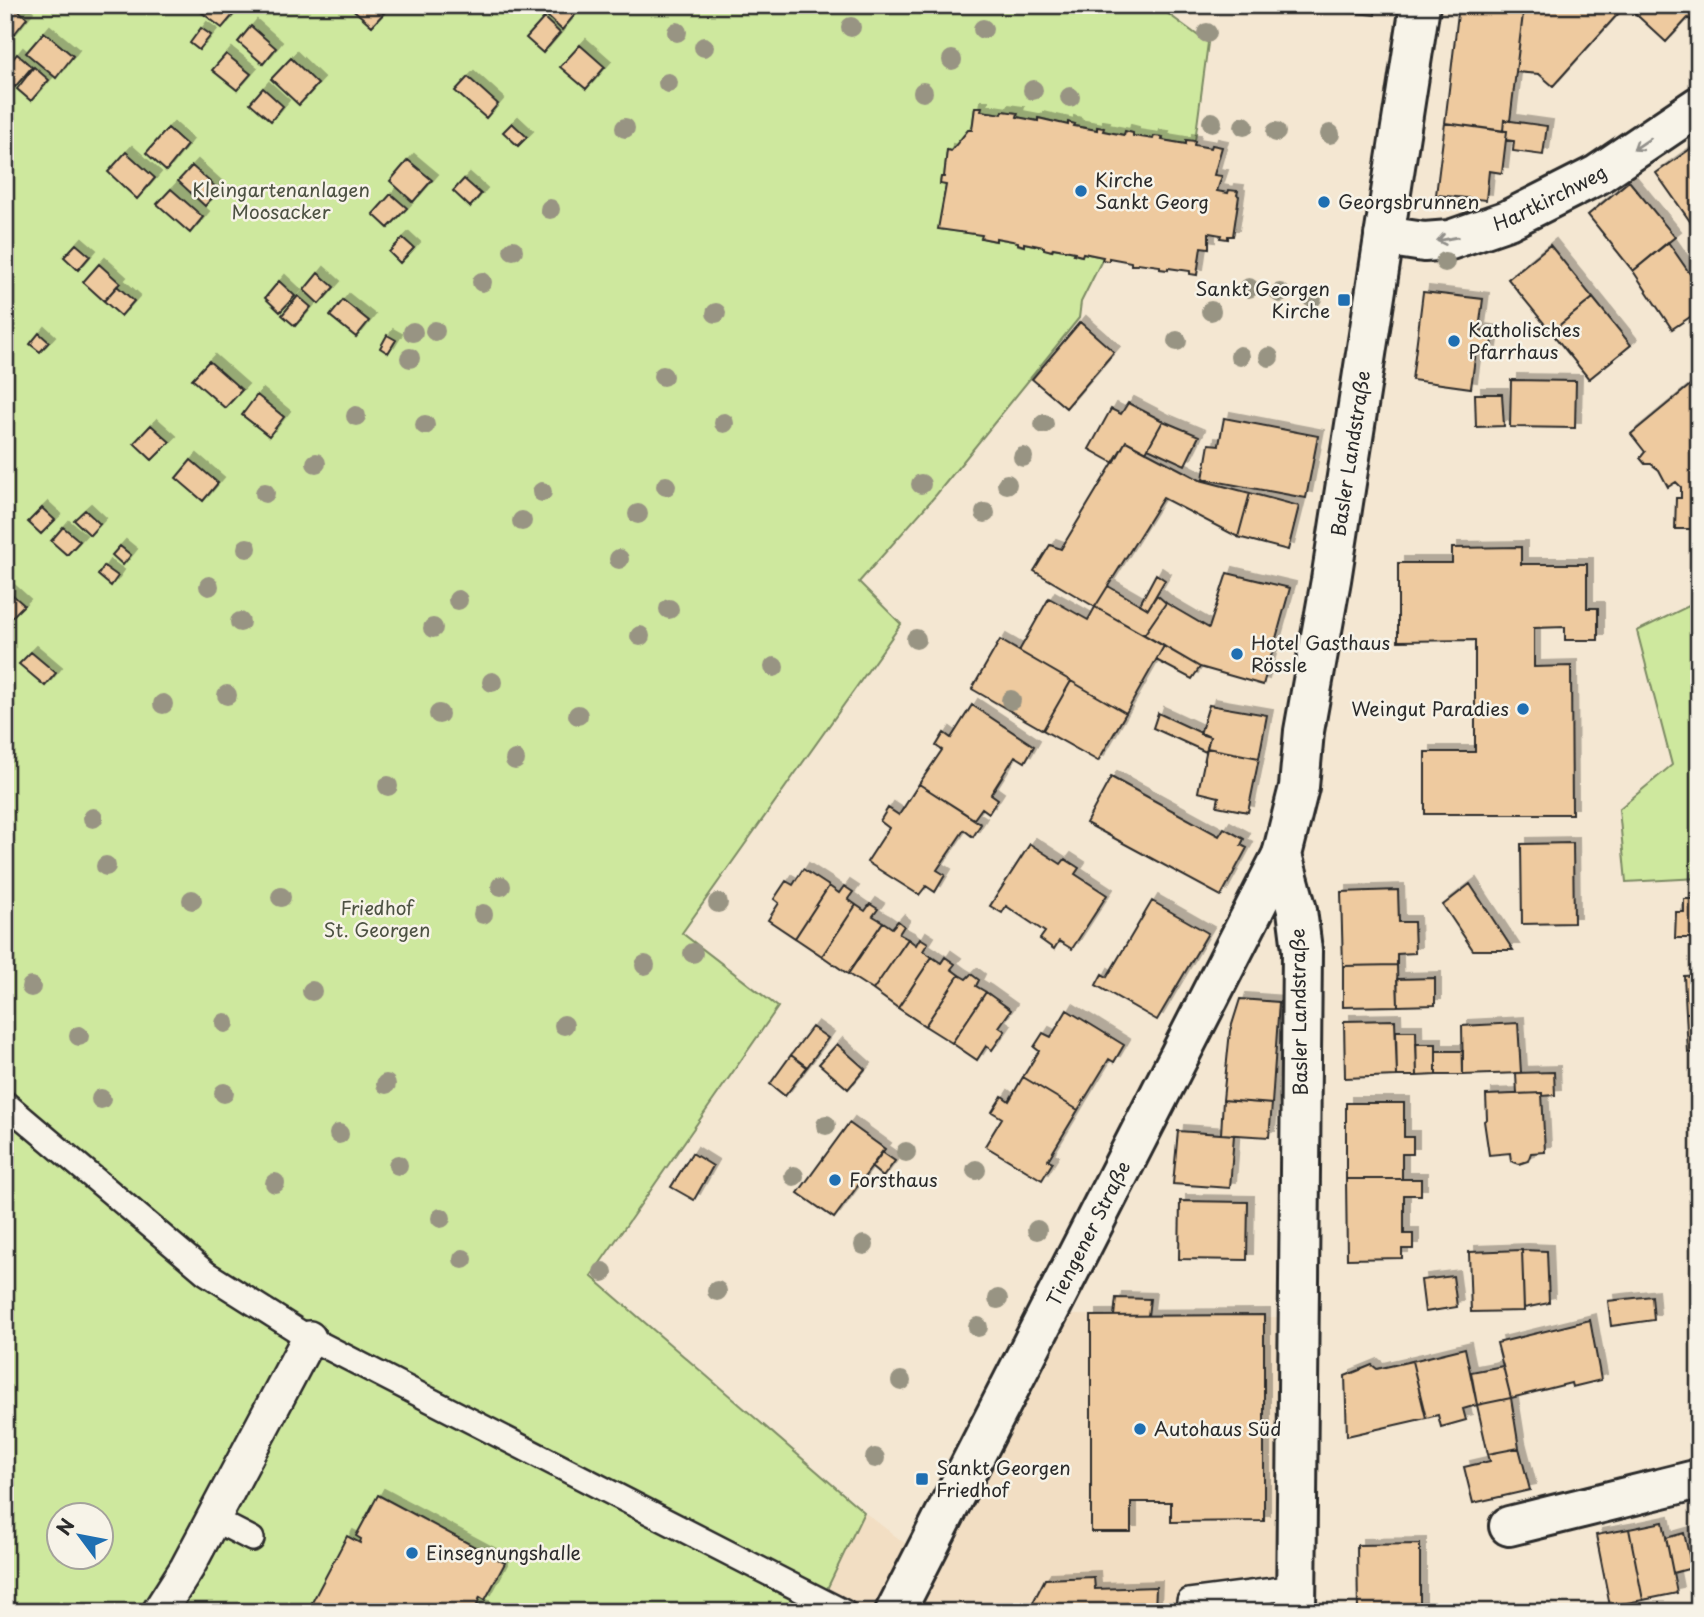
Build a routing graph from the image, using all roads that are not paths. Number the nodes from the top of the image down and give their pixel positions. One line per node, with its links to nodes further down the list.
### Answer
1 (1420, 5): 3 (street, Basler Landstraße)
2 (1699, 106): 3 (street, Hartkirchweg, one-way to 3)
3 (1384, 236): 4 (street, Basler Landstraße)
4 (1282, 855): 11 (street, Basler Landstraße); 14 (street, Tiengener Straße)
5 (5, 1103): 6 (lane)
6 (309, 1338): 8 (street); 13 (lane)
7 (1699, 1479): 9 (street)
8 (213, 1519): 10 (lane); 12 (street)
9 (1508, 1526)
10 (252, 1539)
11 (1296, 1599): 15 (lane)
12 (159, 1612)
13 (844, 1612)
14 (895, 1612)
15 (1189, 1612)

